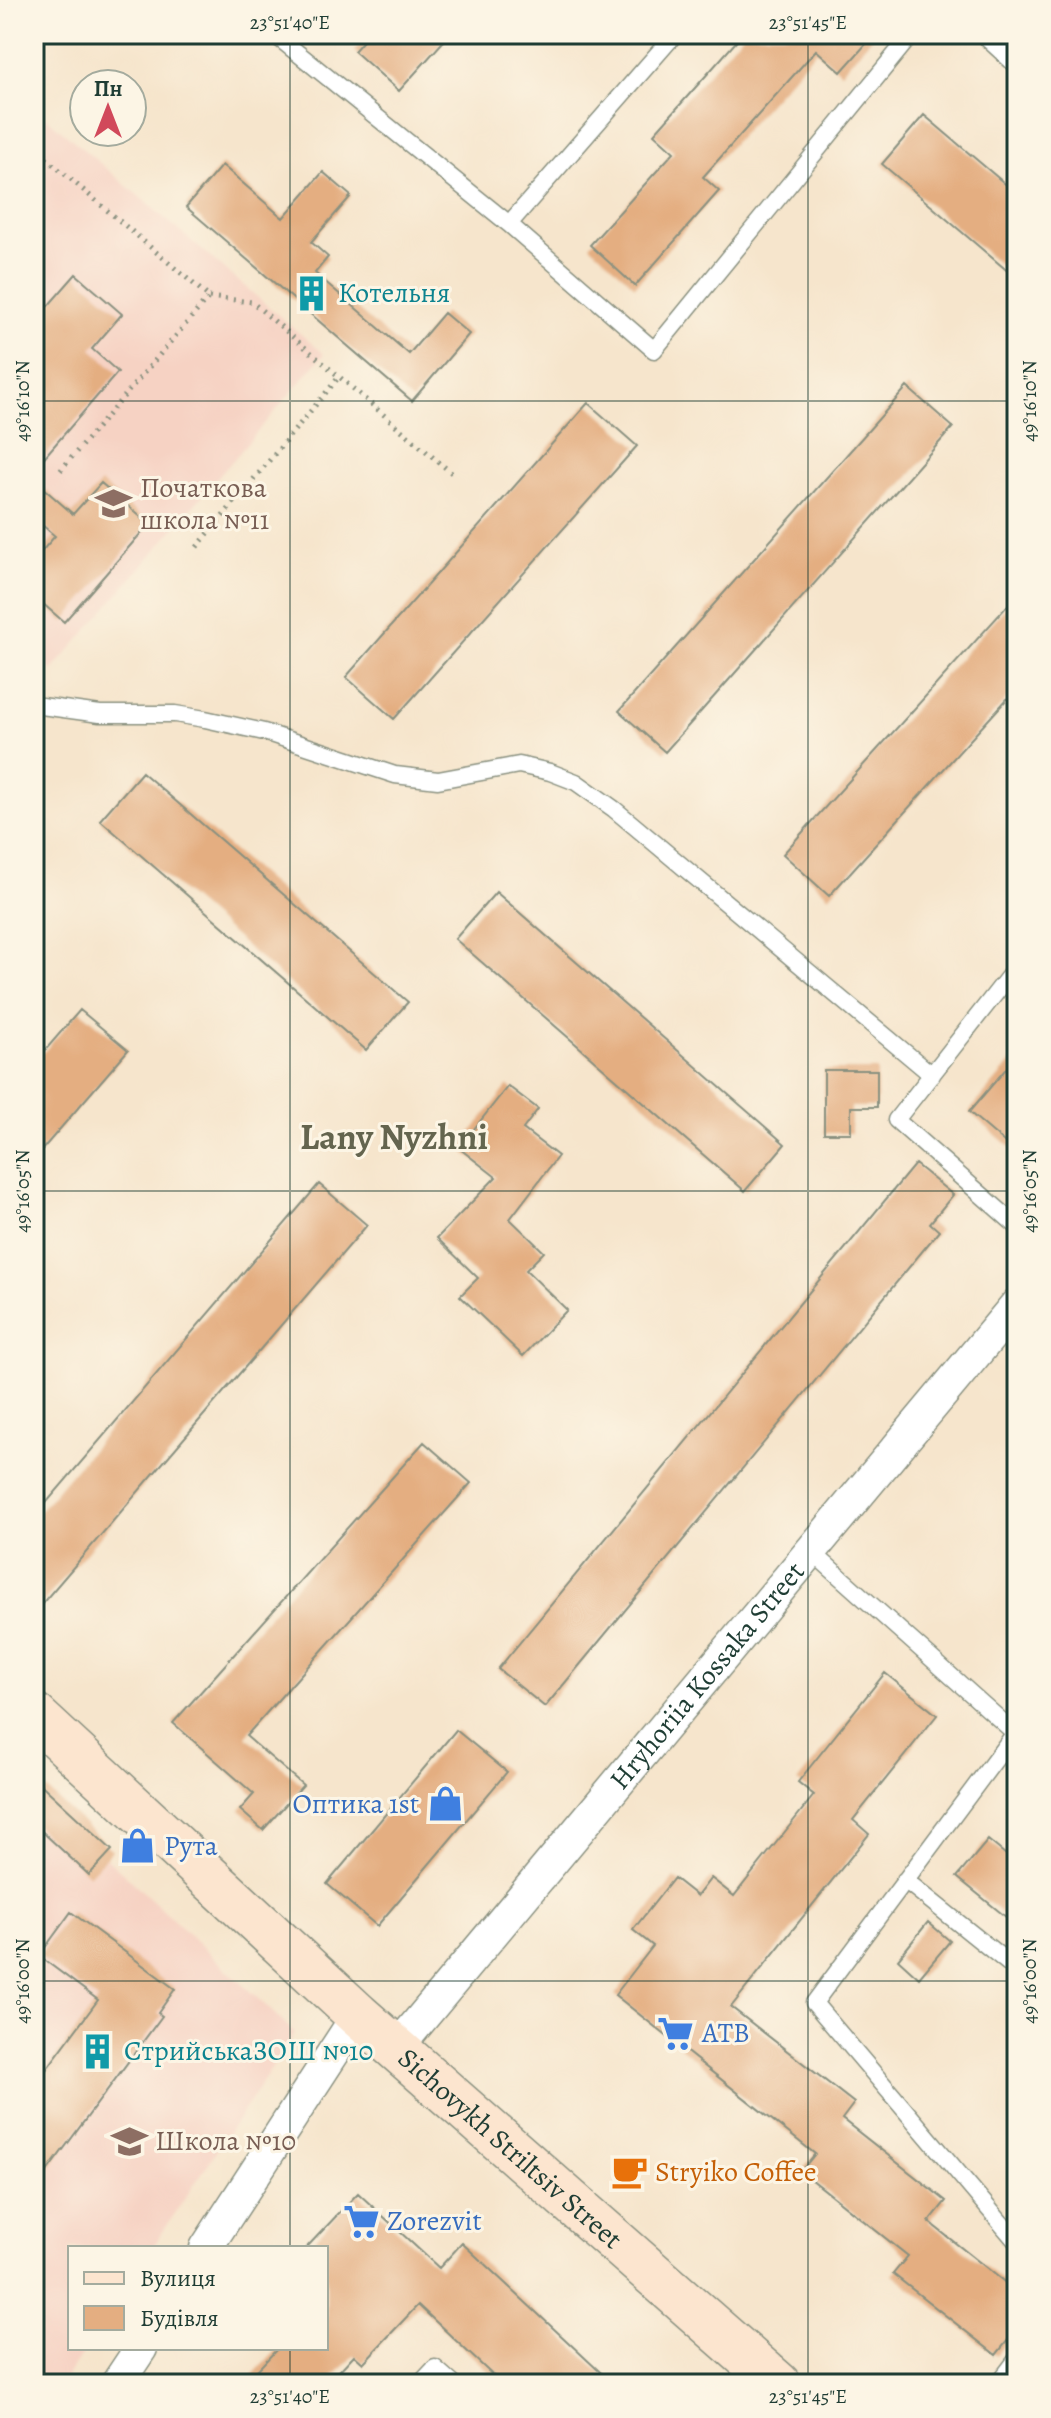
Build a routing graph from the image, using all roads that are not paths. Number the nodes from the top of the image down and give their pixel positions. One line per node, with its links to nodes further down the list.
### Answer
1 (274, 34): 6 (lane)
2 (675, 34): 6 (lane)
3 (912, 34): 6 (lane)
4 (994, 34): 5 (street)
5 (1017, 55)
6 (509, 224)
7 (34, 705): 9 (lane)
8 (1017, 966): 9 (lane)
9 (932, 1075): 10 (lane)
10 (1017, 1226)
11 (1017, 1304): 12 (street, Hryhoriia Kossaka Street)
12 (811, 1551): 14 (lane); 18 (street, Hryhoriia Kossaka Street)
13 (34, 1715): 17 (street, Sichovykh Striltsiv Street)
14 (1016, 1734): 15 (lane)
15 (905, 1880): 16 (lane); 19 (lane)
16 (1017, 1970)
17 (358, 2015): 18 (street, Sichovykh Striltsiv Street); 20 (street)
18 (396, 2049): 26 (street, Sichovykh Striltsiv Street)
19 (1017, 2242)
20 (207, 2246)
21 (140, 2350): 23 (street)
22 (1017, 2359): 27 (lane)
23 (117, 2384)
24 (420, 2384): 25 (lane)
25 (453, 2384)
26 (778, 2384)
27 (998, 2384)

